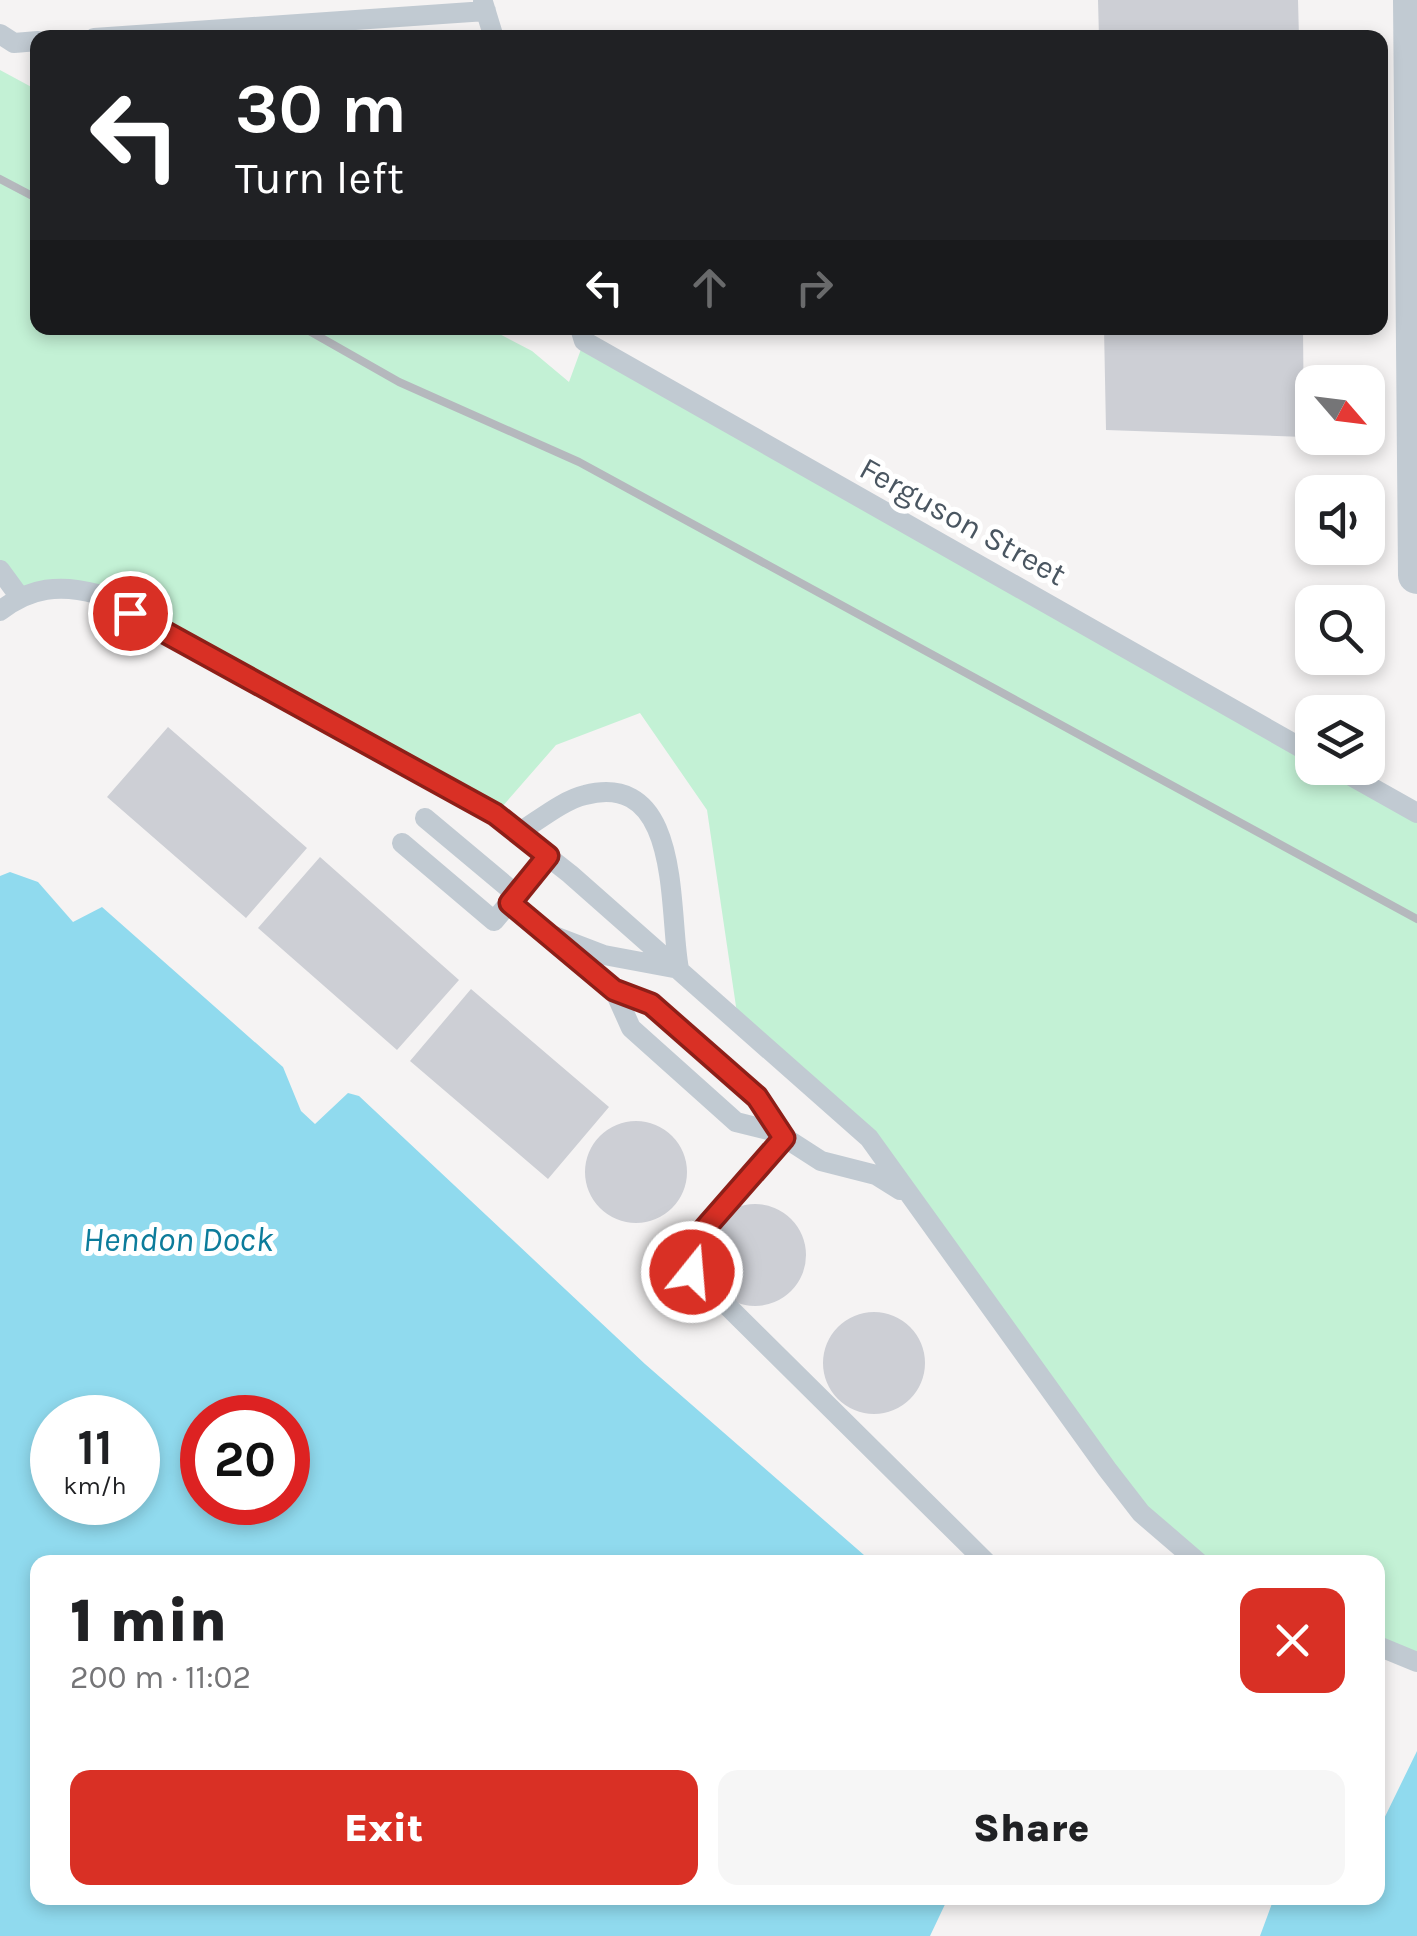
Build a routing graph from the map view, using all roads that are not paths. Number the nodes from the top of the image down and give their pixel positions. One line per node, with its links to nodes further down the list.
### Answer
1 (1412, 0): 9 (street)
2 (484, 6): 3 (lane); 4 (lane)
3 (192, 30)
4 (492, 30)
5 (0, 34): 6 (lane)
6 (30, 42)
7 (584, 335): 12 (lane, Ferguson Street)
8 (0, 570): 10 (lane)
9 (1417, 575)
10 (19, 596): 11 (lane); 16 (lane)
11 (0, 611)
12 (1295, 744)
13 (1367, 785): 14 (lane)
14 (1417, 813)
15 (424, 818): 19 (lane)
16 (518, 833): 18 (lane); 21 (lane)
17 (402, 842): 19 (lane)
18 (548, 856): 19 (lane); 21 (lane)
19 (513, 899): 20 (lane)
20 (544, 932): 21 (lane); 22 (lane)
21 (680, 969): 24 (lane)
22 (614, 990): 23 (lane); 23 (lane)
23 (780, 1135): 24 (lane); 25 (lane)
24 (911, 1196): 26 (lane)
25 (979, 1555)
26 (1190, 1555)
27 (1385, 1649): 28 (lane)
28 (1417, 1662)

